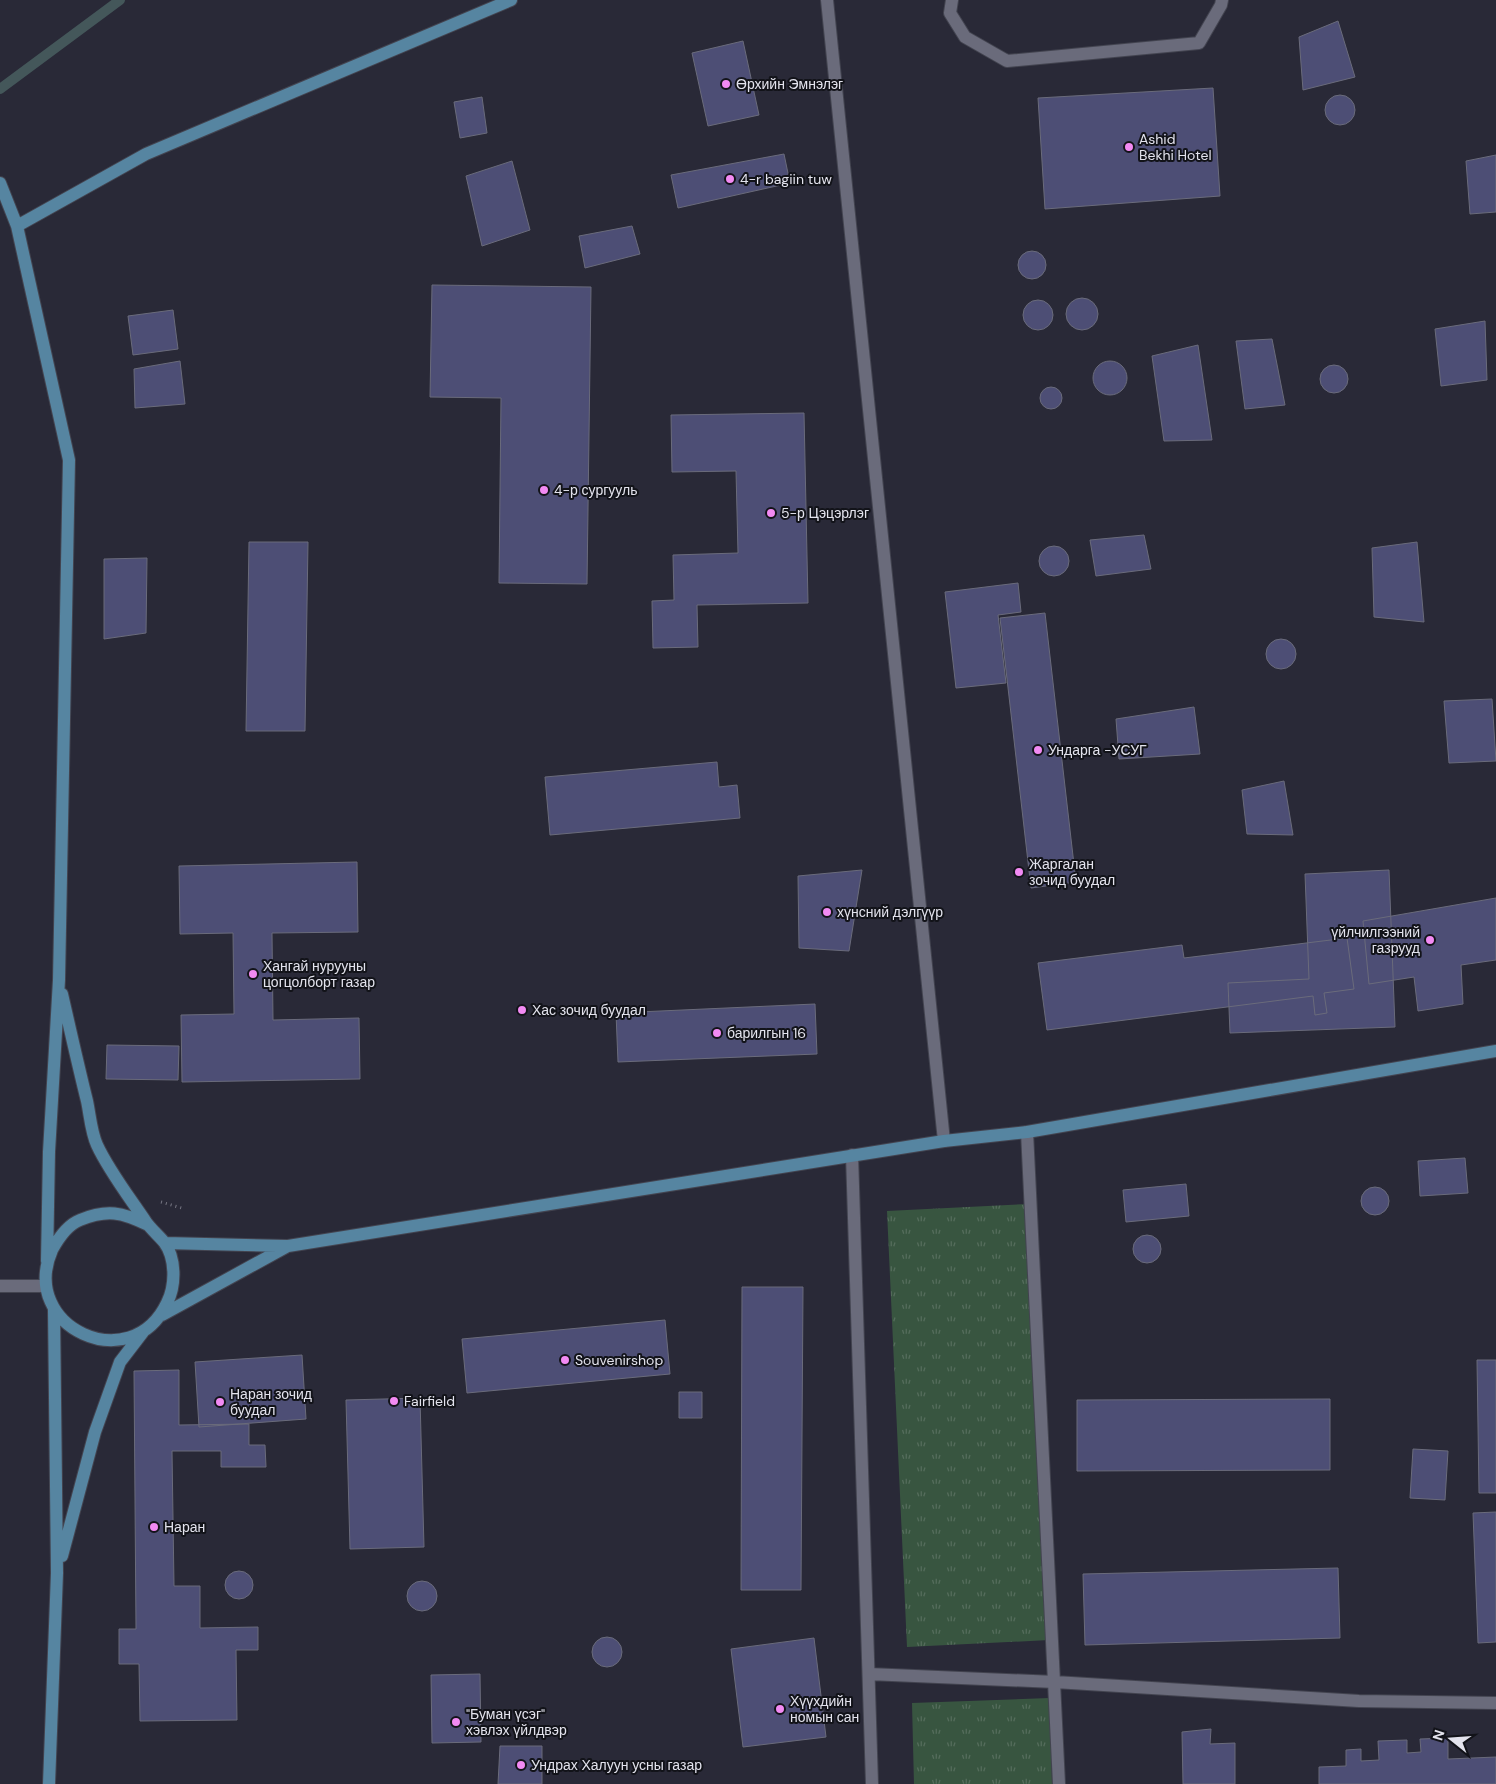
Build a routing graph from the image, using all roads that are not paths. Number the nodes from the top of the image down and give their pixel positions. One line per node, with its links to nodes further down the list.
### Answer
1 (511, 0): 6 (street)
2 (826, 0): 10 (street)
3 (952, 0): 4 (street)
4 (1222, 0)
5 (0, 183): 6 (street)
6 (17, 226): 7 (street)
7 (59, 980): 12 (street); 15 (street)
8 (1496, 1051): 9 (street)
9 (1027, 1132): 10 (street); 23 (street)
10 (944, 1141): 11 (street)
11 (852, 1155): 14 (street); 22 (street)
12 (148, 1225): 13 (street); 15 (street)
13 (165, 1243): 14 (street); 19 (street)
14 (288, 1246): 19 (street)
15 (47, 1261): 17 (street)
16 (0, 1286): 17 (street)
17 (46, 1286): 18 (street)
18 (54, 1310): 20 (street); 21 (street)
19 (162, 1315): 20 (street)
20 (143, 1332): 21 (street)
21 (57, 1573): 25 (street)
22 (869, 1674): 23 (street); 26 (street)
23 (1055, 1682): 24 (street); 27 (street)
24 (1496, 1703)
25 (49, 1784)
26 (872, 1784)
27 (1059, 1784)

